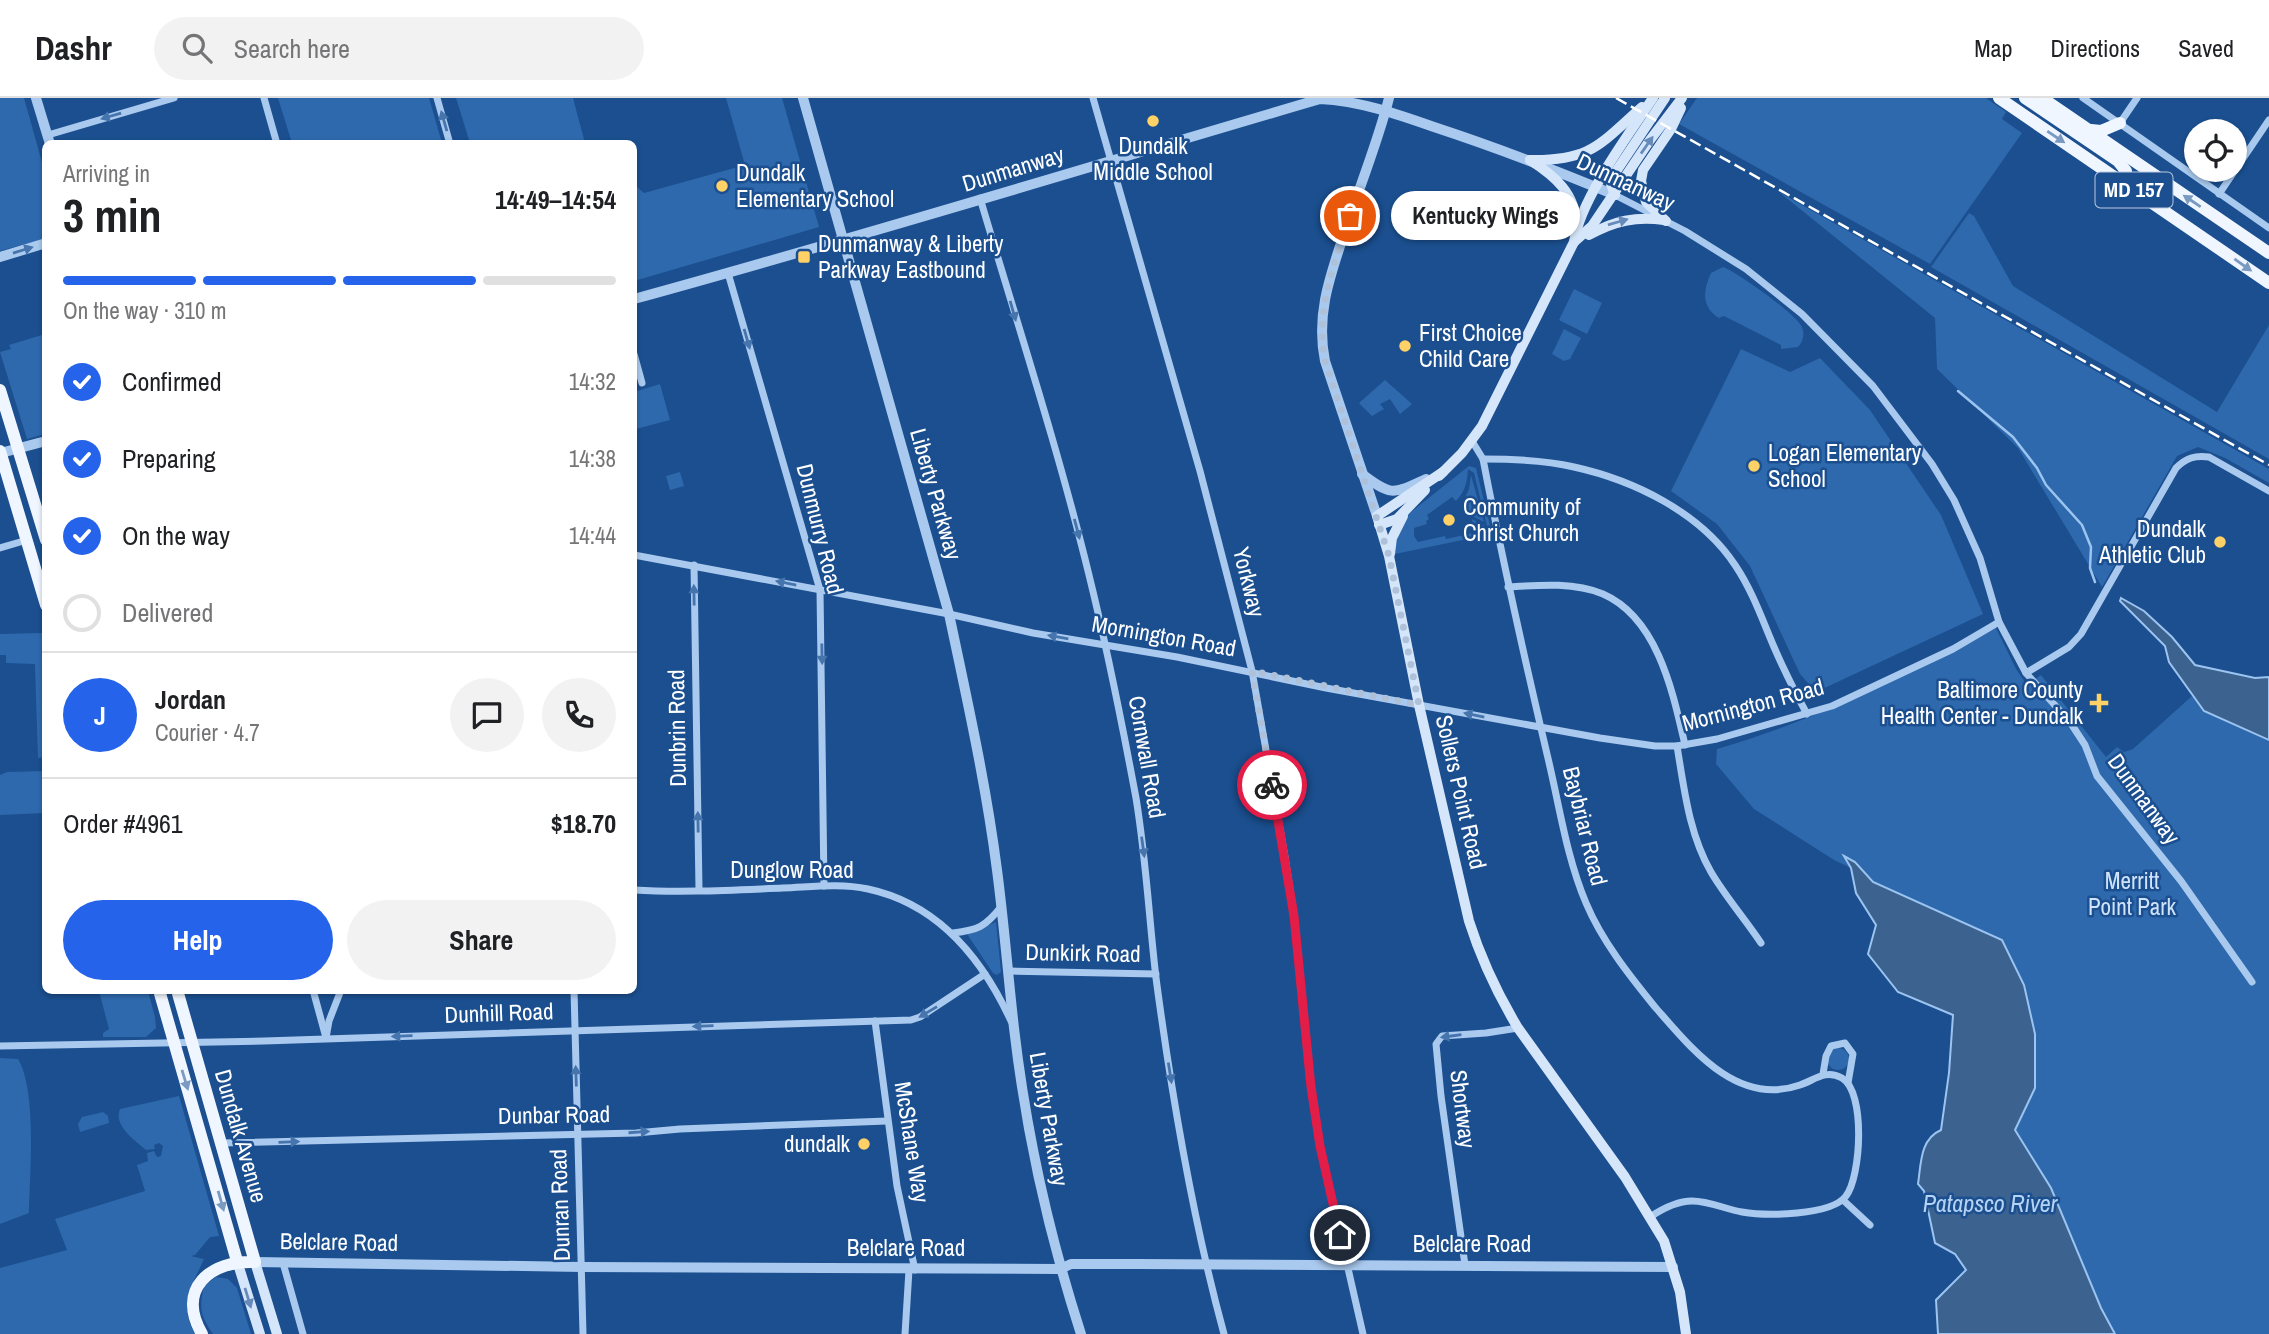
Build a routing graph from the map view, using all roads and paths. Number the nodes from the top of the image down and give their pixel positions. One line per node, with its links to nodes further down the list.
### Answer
1 (36, 98): 21 (street)
2 (174, 98): 21 (street, one-way to 21)
3 (264, 98): 22 (street)
4 (437, 98): 23 (street, one-way to 4)
5 (803, 98): 34 (street, Liberty Parkway)
6 (1093, 98): 24 (street, Yorkway)
7 (1321, 98): 17 (street, Dunmanway); 24 (street, Dunmanway)
8 (1389, 98): 17 (street, Sollers Point Road)
9 (1652, 98): 25 (main road); 27 (main road)
10 (1665, 98): 29 (main road)
11 (1684, 98): 29 (main road, one-way to 11); 31 (main road)
12 (1999, 98): 26 (main road, MD 157, one-way to 26)
13 (2025, 98): 26 (main road)
14 (2042, 98): 20 (main road, MD 157)
15 (2083, 98): 19 (street)
16 (2137, 98): 19 (street)
17 (1385, 111): 25 (street, Dunmanway); 51 (street, Sollers Point Road)
18 (2269, 120): 28 (street)
19 (2120, 123): 20 (main road); 28 (street)
20 (2090, 130): 37 (main road, MD 157, one-way to 20)
21 (49, 139)
22 (276, 140)
23 (449, 140)
24 (1111, 160): 30 (street, Dunmanway); 67 (street, Yorkway)
25 (1530, 160): 27 (street, Dunmanway); 32 (main road)
26 (2124, 184): 40 (main road, MD 157, one-way to 40)
27 (1596, 187): 29 (street, Dunmanway); 32 (main road)
28 (2219, 194): 33 (street)
29 (1615, 195): 31 (street, Dunmanway); 35 (main road)
30 (979, 198): 34 (street, Dunmanway); 66 (street, Cornwall Road, one-way to 66)
31 (1666, 221): 35 (main road, one-way to 31); 65 (street, Dunmanway)
32 (1576, 225): 35 (main road)
33 (2269, 228)
34 (844, 240): 39 (street, Dunmanway); 64 (street, Liberty Parkway)
35 (1574, 243): 45 (main road)
36 (42, 244): 38 (street, one-way to 36)
37 (2269, 253)
38 (0, 257)
39 (728, 273): 41 (street, Dunmanway); 62 (street, Dunmurry Road, one-way to 62)
40 (2269, 283)
41 (637, 298)
42 (637, 365): 43 (street)
43 (642, 383)
44 (0, 390): 47 (main road)
45 (1472, 441): 49 (street, Baybriar Road); 50 (main road)
46 (42, 442): 47 (street)
47 (18, 449): 48 (street); 55 (main road)
48 (0, 452): 56 (main road)
49 (1483, 459): 61 (street, Baybriar Road); 70 (street)
50 (1443, 472): 51 (street); 53 (main road); 54 (main road)
51 (1362, 474): 54 (street, Sollers Point Road)
52 (2269, 491): 68 (street)
53 (1407, 509): 54 (main road); 59 (main road)
54 (1378, 521): 59 (main road, Sollers Point Road)
55 (42, 527)
56 (27, 540): 57 (street); 63 (main road)
57 (0, 548)
58 (637, 556): 60 (street, Mornington Road)
59 (1389, 556): 69 (main road, Sollers Point Road)
60 (694, 565): 62 (street, Mornington Road, one-way to 60); 75 (street, Dunbrin Road, one-way to 60)
61 (1508, 587): 71 (street, Baybriar Road); 72 (street)
62 (820, 590): 64 (street, Mornington Road); 73 (street, Dunmurry Road, one-way to 73)
63 (42, 591)
64 (949, 614): 66 (street, Mornington Road, one-way to 64); 76 (street, Liberty Parkway)
65 (1999, 622): 68 (street, Dunmanway); 70 (street, Mornington Road)
66 (1105, 645): 67 (street, Mornington Road); 81 (street, Cornwall Road, one-way to 81)
67 (1252, 671): 69 (street, Mornington Road); 108 (street, Yorkway)
68 (2026, 673): 82 (street, Dunmanway)
69 (1419, 705): 71 (street, Mornington Road, one-way to 69); 90 (main road, Sollers Point Road)
70 (1807, 714): 72 (street, Mornington Road)
71 (1541, 727): 72 (street, Mornington Road); 96 (street, Baybriar Road)
72 (1681, 745): 78 (street)
73 (824, 886): 75 (street, Dunglow Road); 77 (street, Dunglow Road)
74 (637, 890): 75 (street, Dunglow Road)
75 (699, 890)
76 (1001, 907): 77 (street); 79 (street, Liberty Parkway)
77 (953, 933): 80 (street, Dunglow Road)
78 (1761, 943)
79 (1009, 971): 81 (street, Dunkirk Road); 89 (street, Liberty Parkway)
80 (985, 974): 88 (street, Dunhill Road, one-way to 88); 89 (street, Dunglow Road)
81 (1156, 974): 107 (street, Cornwall Road, one-way to 107)
82 (2252, 982)
83 (160, 994): 93 (main road, Dundalk Avenue)
84 (178, 994): 94 (main road, Dundalk Avenue)
85 (314, 994): 92 (street)
86 (339, 994): 92 (street)
87 (574, 994): 91 (street, Dunran Road)
88 (875, 1021): 91 (street, Dunhill Road, one-way to 91); 98 (street, McShane Way)
89 (1014, 1027): 112 (street, Liberty Parkway)
90 (1518, 1028): 102 (main road, Sollers Point Road); 109 (street, Shortway, one-way to 109)
91 (575, 1029): 92 (street, Dunhill Road, one-way to 92); 99 (street, Dunran Road, one-way to 91)
92 (326, 1038): 94 (street, Dunhill Road)
93 (173, 1042): 94 (street, Dunhill Road); 95 (street, Dunhill Road); 104 (main road, Dundalk Avenue, one-way to 104)
94 (192, 1042): 100 (main road, Dundalk Avenue)
95 (0, 1046)
96 (1823, 1074): 97 (street); 97 (street)
97 (1848, 1083): 101 (street)
98 (887, 1121): 99 (street, Dunbar Road, one-way to 98); 113 (street, McShane Way)
99 (577, 1134): 100 (street, Dunbar Road, one-way to 99); 110 (street, Dunran Road)
100 (221, 1143): 105 (main road, Dundalk Avenue)
101 (1843, 1200): 102 (street); 103 (street)
102 (1650, 1217): 111 (main road, Sollers Point Road)
103 (1870, 1225)
104 (237, 1261): 105 (main road, Belclare Road); 114 (main road, Belclare Road); 115 (main road, Dundalk Avenue, one-way to 115)
105 (255, 1262): 106 (street, Belclare Road); 116 (main road, Dundalk Avenue)
106 (283, 1263): 110 (street, Belclare Road); 117 (street)
107 (1205, 1264): 108 (street, Belclare Road); 112 (street, Belclare Road); 121 (street, Cornwall Road)
108 (1346, 1264): 109 (street, Belclare Road); 122 (street, Yorkway)
109 (1465, 1265): 111 (street, Belclare Road)
110 (582, 1267): 113 (street, Belclare Road); 118 (street, Dunran Road)
111 (1673, 1267): 123 (main road, Sollers Point Road)
112 (1060, 1269): 113 (street, Belclare Road); 120 (street, Liberty Parkway)
113 (912, 1270): 119 (street, McShane Way)
114 (202, 1334)
115 (260, 1334)
116 (277, 1334)
117 (303, 1334)
118 (583, 1334)
119 (905, 1334)
120 (1081, 1334)
121 (1224, 1334)
122 (1363, 1334)
123 (1686, 1334)

